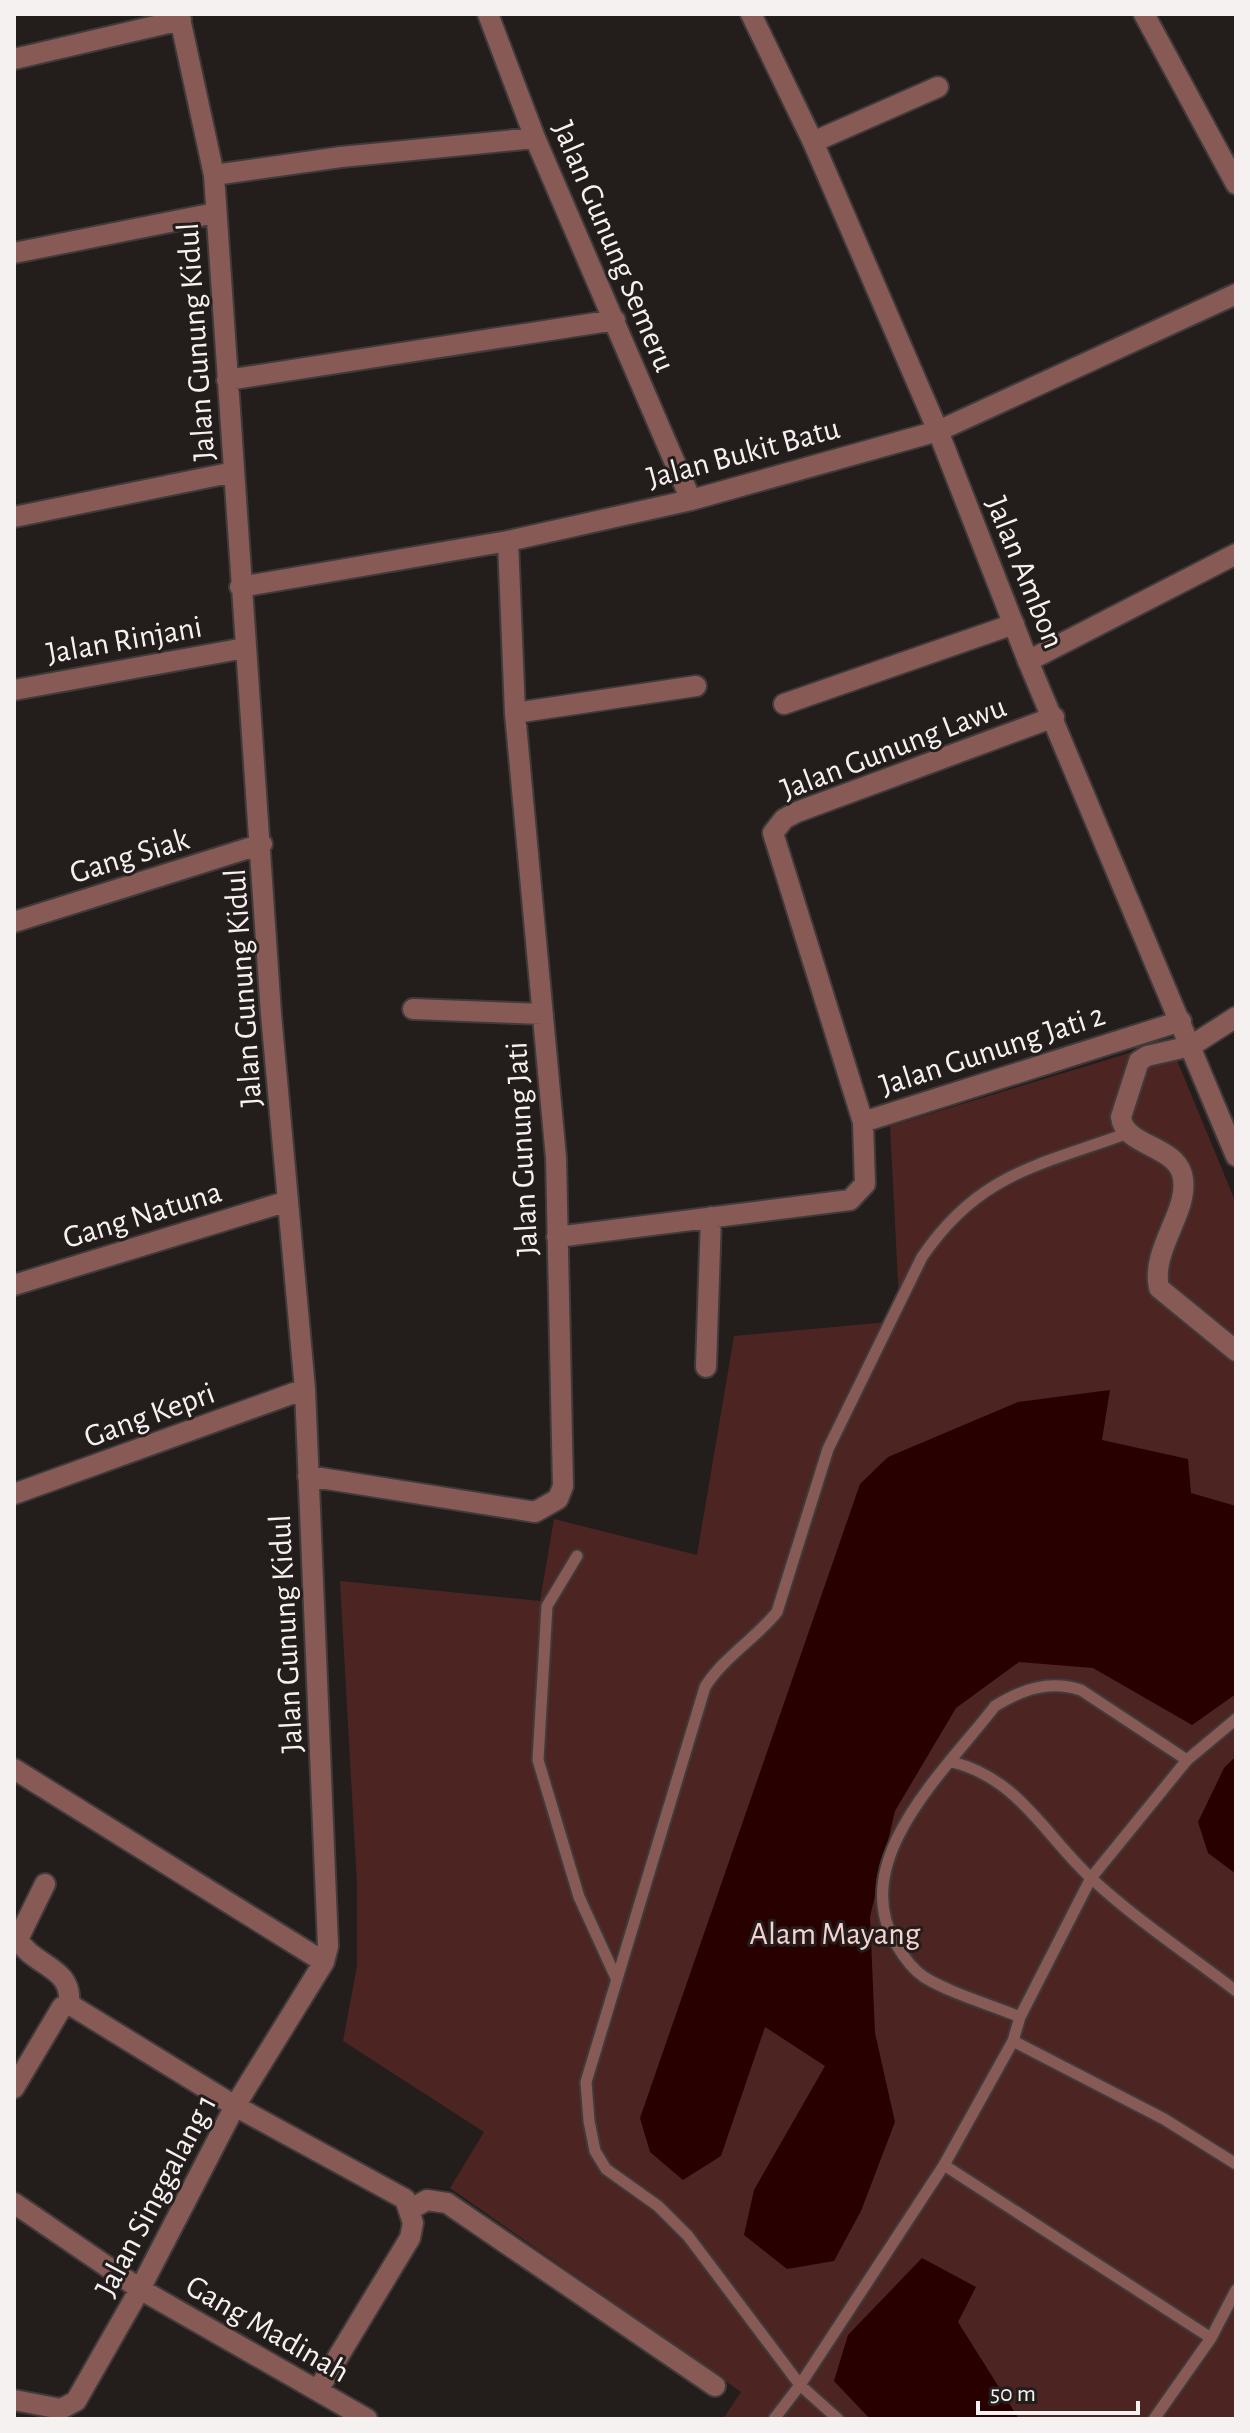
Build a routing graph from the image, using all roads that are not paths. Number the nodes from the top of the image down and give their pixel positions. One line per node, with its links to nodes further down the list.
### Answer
1 (488, 14): 7 (street, Jalan Gunung Semeru)
2 (751, 14): 8 (street, Jalan Ambon)
3 (1144, 14): 10 (street)
4 (180, 17): 5 (street); 9 (street, Jalan Gunung Kidul)
5 (14, 59)
6 (938, 87): 8 (street)
7 (535, 138): 9 (street); 14 (street, Jalan Gunung Semeru)
8 (813, 142): 16 (street, Jalan Ambon)
9 (214, 175): 11 (street, Jalan Gunung Kidul)
10 (1236, 184)
11 (215, 213): 12 (street); 15 (street, Jalan Gunung Kidul)
12 (14, 253)
13 (1236, 294): 16 (street, Jalan Bukit Batu)
14 (615, 320): 15 (street); 18 (street, Jalan Gunung Semeru)
15 (227, 380): 17 (street, Jalan Gunung Kidul)
16 (938, 431): 18 (street, Jalan Bukit Batu); 23 (street, Jalan Ambon)
17 (234, 472): 19 (street); 22 (street, Jalan Gunung Kidul)
18 (691, 500): 20 (street, Jalan Bukit Batu)
19 (14, 517)
20 (508, 541): 22 (street, Jalan Bukit Batu); 29 (street, Jalan Gunung Jati)
21 (1236, 554): 25 (street)
22 (240, 587): 24 (street, Jalan Gunung Kidul)
23 (1014, 624): 25 (street, Jalan Ambon); 28 (street)
24 (245, 648): 27 (street, Jalan Rinjani); 31 (street, Jalan Gunung Kidul)
25 (1028, 661): 30 (street, Jalan Ambon)
26 (696, 686): 29 (street)
27 (14, 690)
28 (784, 704)
29 (515, 713): 34 (street, Jalan Gunung Jati)
30 (1054, 717): 36 (street, Jalan Ambon); 38 (street, Jalan Gunung Lawu)
31 (262, 844): 32 (street, Gang Siak); 41 (street, Jalan Gunung Kidul)
32 (14, 922)
33 (413, 1009): 34 (street)
34 (543, 1014): 43 (street, Jalan Gunung Jati)
35 (1236, 1017): 37 (street)
36 (1181, 1021): 37 (street, Jalan Ambon); 38 (street, Jalan Gunung Jati 2)
37 (1191, 1046): 39 (street); 40 (street, Jalan Ambon)
38 (863, 1122): 42 (street, Jalan Gunung Jati 2)
39 (1128, 1133): 45 (street); 58 (lane)
40 (1236, 1156)
41 (288, 1201): 44 (street, Gang Natuna); 47 (street, Jalan Gunung Kidul)
42 (711, 1217): 43 (street, Jalan Gunung Jati 2); 46 (street)
43 (557, 1237): 48 (street, Jalan Gunung Jati)
44 (14, 1285)
45 (1236, 1351)
46 (706, 1367)
47 (305, 1389): 48 (street, Jalan Gunung Kidul); 49 (street, Gang Kepri)
48 (308, 1476): 57 (street, Jalan Gunung Kidul)
49 (14, 1494)
50 (577, 1556): 58 (lane)
51 (1236, 1719): 52 (lane)
52 (1187, 1760): 53 (lane); 55 (lane)
53 (952, 1762): 55 (lane); 61 (lane)
54 (14, 1769): 57 (street)
55 (1091, 1878): 59 (lane); 61 (lane)
56 (45, 1884): 60 (street)
57 (324, 1962): 64 (street, Jalan Singgalang 1)
58 (617, 1980): 72 (lane)
59 (1236, 1991)
60 (69, 2004): 63 (street); 64 (street)
61 (1020, 2017): 62 (lane)
62 (1013, 2041): 65 (lane); 66 (lane)
63 (14, 2088)
64 (235, 2106): 68 (street); 69 (street, Jalan Singgalang 1)
65 (1236, 2164)
66 (944, 2165): 71 (lane); 72 (lane)
67 (14, 2203): 69 (street, Gang Madinah)
68 (411, 2209): 73 (street); 74 (street)
69 (140, 2289): 74 (street, Gang Madinah); 75 (street, Jalan Singgalang 1)
70 (1236, 2290): 71 (lane)
71 (1211, 2338): 79 (lane)
72 (800, 2385): 77 (lane); 78 (lane)
73 (715, 2386)
74 (318, 2390): 76 (street, Gang Madinah)
75 (14, 2400)
76 (367, 2419)
77 (774, 2419)
78 (838, 2419)
79 (1154, 2419)

